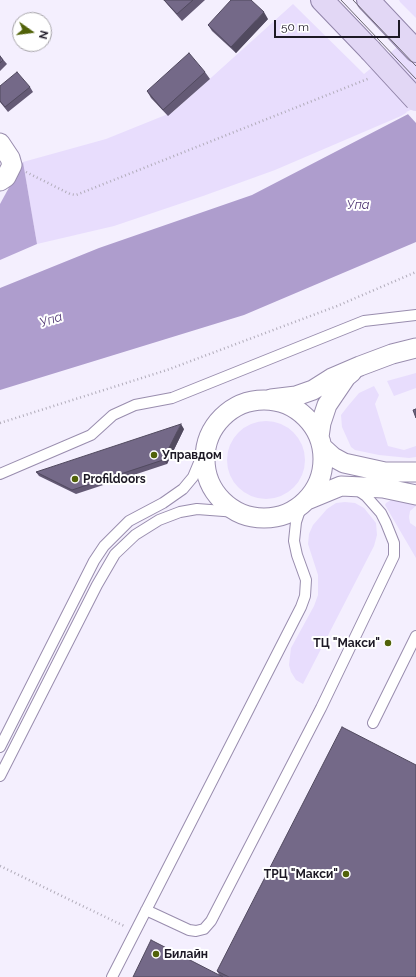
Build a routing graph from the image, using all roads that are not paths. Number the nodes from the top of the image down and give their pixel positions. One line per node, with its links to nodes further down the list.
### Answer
1 (322, 0): 4 (main road, bridge)
2 (368, 0): 3 (main road)
3 (416, 51)
4 (416, 100)
5 (0, 143): 6 (street)
6 (0, 181)
7 (416, 315): 14 (lane)
8 (416, 348): 9 (street)
9 (360, 366): 10 (street); 11 (street)
10 (262, 400): 11 (street); 12 (street)
11 (320, 442): 13 (street); 17 (street)
12 (206, 446): 18 (street); 21 (lane)
13 (416, 472)
14 (0, 474)
15 (351, 486): 16 (street); 17 (street); 23 (lane)
16 (416, 495)
17 (305, 502): 18 (street); 23 (lane)
18 (237, 512): 22 (lane)
19 (416, 636): 20 (lane)
20 (373, 723)
21 (0, 747)
22 (0, 776)
23 (146, 910): 24 (lane)
24 (112, 977)

